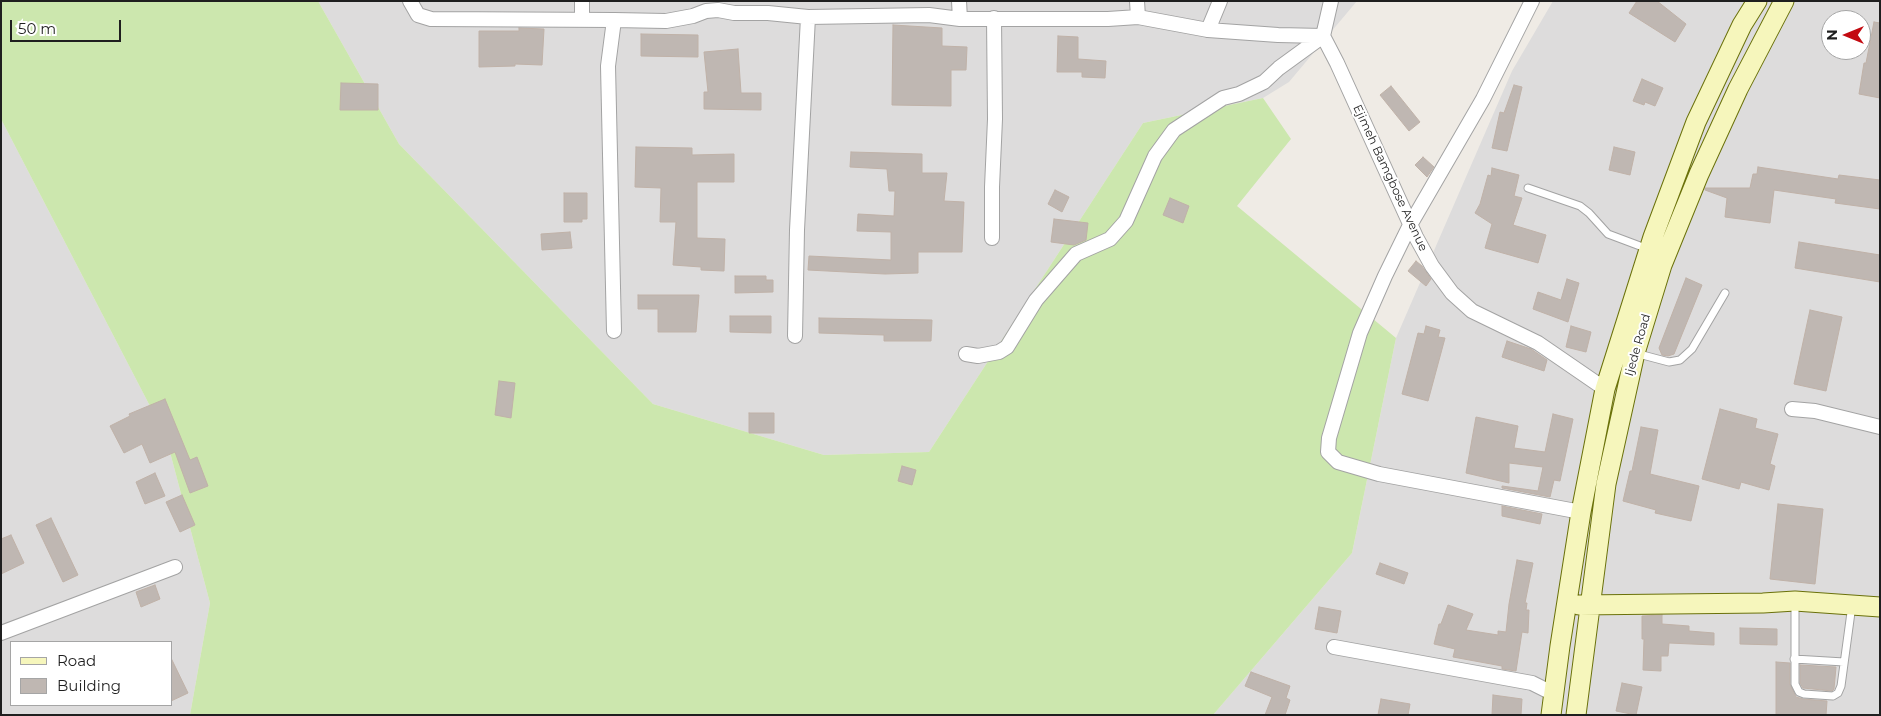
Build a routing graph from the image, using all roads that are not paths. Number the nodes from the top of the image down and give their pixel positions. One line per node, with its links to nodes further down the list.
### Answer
1 (410, 1): 15 (street)
2 (582, 1): 15 (street)
3 (959, 1): 14 (street)
4 (1137, 1): 11 (street)
5 (1220, 1): 17 (street)
6 (1331, 1): 18 (street)
7 (1532, 1): 20 (street)
8 (1757, 1): 22 (main road, Ijede Road)
9 (1784, 1): 26 (main road, Ijede Road)
10 (768, 7): 12 (street); 16 (street)
11 (1138, 17): 13 (street); 17 (street)
12 (808, 18): 14 (street); 25 (street)
13 (994, 18): 14 (street); 21 (street)
14 (960, 19)
15 (582, 20): 16 (street)
16 (614, 20): 24 (street)
17 (1208, 30): 18 (street)
18 (1323, 36): 20 (street, Ejimeh Bamgbose Avenue); 27 (street)
19 (1528, 188): 22 (lane)
20 (1410, 225): 28 (street, Ejimeh Bamgbose Avenue); 31 (street)
21 (992, 238)
22 (1649, 250): 28 (main road, Ijede Road)
23 (1725, 293): 26 (lane)
24 (614, 331)
25 (795, 336)
26 (1634, 353): 36 (main road, Ijede Road)
27 (966, 354)
28 (1605, 389): 31 (main road, Ijede Road)
29 (1792, 409): 30 (street)
30 (1880, 428)
31 (1581, 512): 35 (main road, Ijede Road)
32 (176, 567): 38 (street)
33 (1795, 601): 34 (main road); 36 (main road); 40 (lane)
34 (1852, 604): 37 (main road); 41 (lane)
35 (1566, 605): 36 (main road); 42 (main road, Ijede Road)
36 (1590, 605): 44 (main road, Ijede Road)
37 (1880, 607)
38 (1, 633)
39 (1334, 647): 42 (street)
40 (1794, 659): 41 (lane); 41 (lane)
41 (1844, 662)
42 (1554, 694): 43 (main road, Ijede Road)
43 (1551, 715)
44 (1576, 715)

